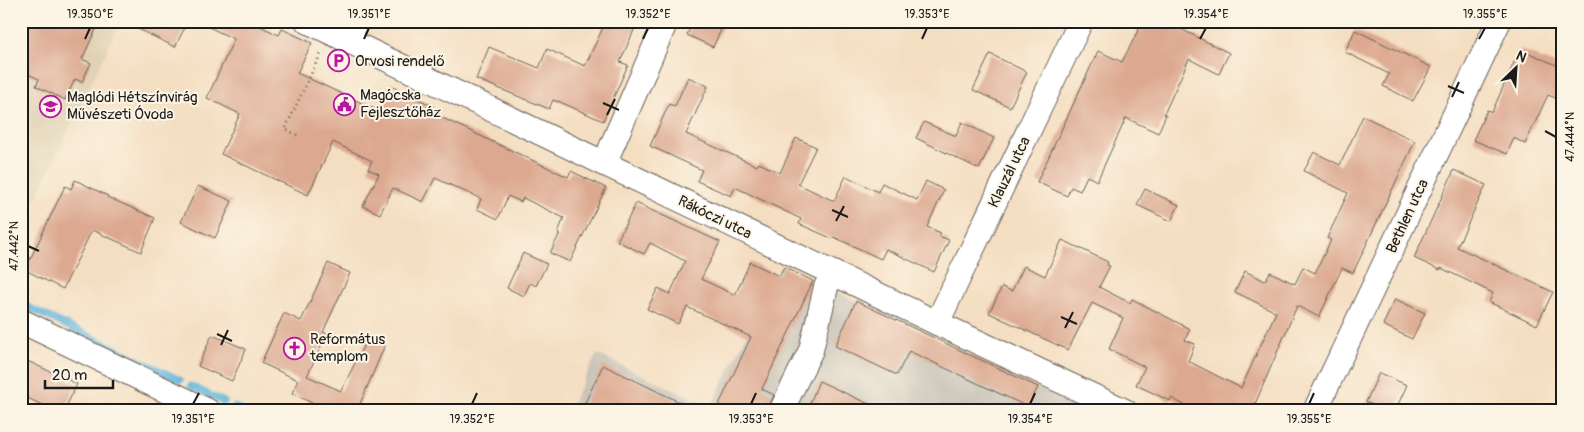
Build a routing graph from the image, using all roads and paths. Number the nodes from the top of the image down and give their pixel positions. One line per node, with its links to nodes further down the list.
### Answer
1 (307, 21): 5 (street, Rákóczi utca)
2 (666, 21): 7 (street)
3 (1081, 21): 10 (street, Klauzál utca)
4 (1499, 21): 14 (street, Bethlen utca)
5 (345, 32): 6 (path); 7 (street, Rákóczi utca)
6 (297, 135)
7 (604, 164): 8 (street, Rákóczi utca)
8 (833, 273): 10 (street, Rákóczi utca); 12 (street)
9 (21, 321): 11 (street)
10 (937, 323): 13 (street, Rákóczi utca)
11 (208, 411)
12 (781, 411)
13 (1125, 411)
14 (1315, 411)

